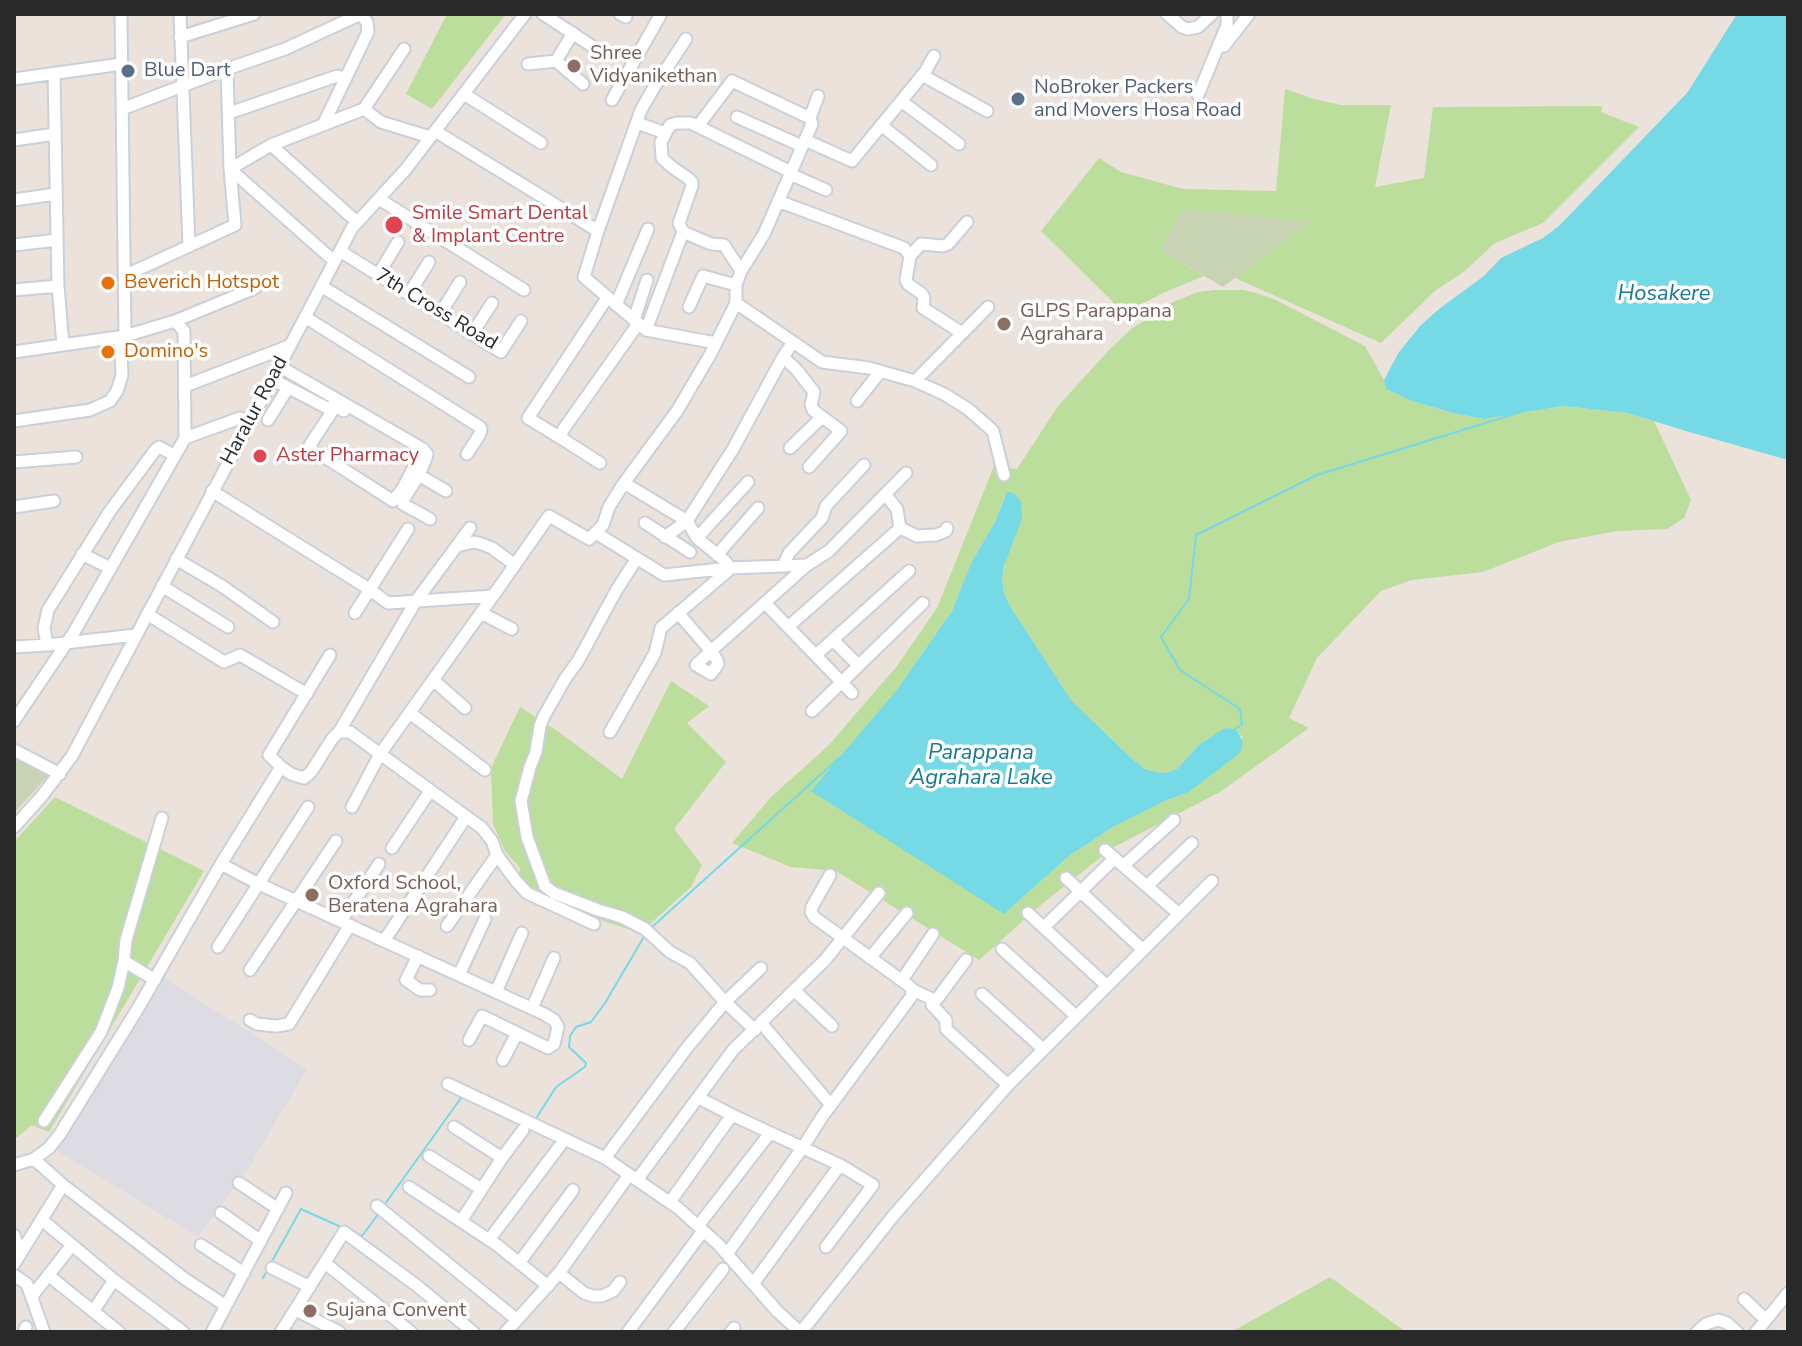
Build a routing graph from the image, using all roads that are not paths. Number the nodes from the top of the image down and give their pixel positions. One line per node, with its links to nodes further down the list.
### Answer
1 (121, 14): 20 (street)
2 (180, 14): 13 (street)
3 (254, 14): 13 (street)
4 (361, 14): 22 (street); 25 (street)
5 (525, 14): 29 (street, Haralur Road)
6 (543, 14): 12 (street)
7 (661, 14): 32 (street)
8 (1167, 14): 9 (street)
9 (1212, 14)
10 (1227, 14): 30 (street)
11 (1249, 14): 15 (street)
12 (573, 33): 17 (street); 19 (street)
13 (180, 37): 28 (street)
14 (686, 39): 40 (street)
15 (1224, 46)
16 (404, 49): 35 (street)
17 (598, 50)
18 (934, 56): 24 (street)
19 (556, 61): 21 (street); 27 (street)
20 (122, 64): 23 (street); 34 (street)
21 (528, 64)
22 (227, 69): 28 (street); 37 (street)
23 (54, 73): 26 (street); 45 (street)
24 (922, 75): 33 (street); 36 (street)
25 (346, 78): 37 (street); 41 (street)
26 (14, 79)
27 (583, 84)
28 (182, 86): 34 (street); 68 (street)
29 (464, 94): 46 (street, Haralur Road); 48 (street)
30 (1198, 95)
31 (818, 96): 39 (street)
32 (612, 100)
33 (901, 101): 42 (street); 50 (street)
34 (122, 109): 74 (street)
35 (364, 109): 41 (street); 46 (street)
36 (987, 111)
37 (229, 113): 53 (street)
38 (737, 117): 49 (street)
39 (810, 118): 43 (street); 49 (street)
40 (637, 123): 44 (street); 63 (street)
41 (323, 125): 51 (street)
42 (881, 125): 49 (street); 52 (street)
43 (698, 126): 44 (street); 54 (street)
44 (665, 133): 64 (street)
45 (55, 134): 47 (street); 56 (street)
46 (433, 134): 57 (street, Haralur Road); 63 (street)
47 (14, 140)
48 (541, 143)
49 (804, 143): 54 (street)
50 (959, 144)
51 (271, 145): 53 (street); 60 (street)
52 (931, 165)
53 (230, 169): 68 (street); 69 (street, 7th Cross Road)
54 (790, 173): 55 (street); 59 (street)
55 (826, 190)
56 (56, 194): 58 (street); 65 (street)
57 (379, 199): 60 (street, Haralur Road); 82 (street)
58 (14, 200)
59 (778, 201): 70 (street); 72 (street)
60 (357, 222): 69 (street, Haralur Road)
61 (967, 222): 70 (street)
62 (648, 229): 84 (street)
63 (598, 231): 84 (street)
64 (683, 232): 72 (street); 93 (street)
65 (57, 240): 67 (street); 78 (street)
66 (398, 242): 73 (street)
67 (14, 245)
68 (189, 245): 74 (street)
69 (337, 256): 73 (street, 7th Cross Road); 79 (street, Haralur Road)
70 (910, 256): 94 (street)
71 (429, 262): 83 (street)
72 (741, 271): 77 (street)
73 (378, 275): 83 (street, 7th Cross Road)
74 (124, 276): 96 (street)
75 (647, 280): 93 (street)
76 (460, 282): 89 (street)
77 (736, 285): 86 (street); 87 (street)
78 (58, 286): 81 (street); 99 (street)
79 (321, 286): 90 (street, Haralur Road); 105 (street)
80 (255, 288): 91 (street)
81 (14, 290)
82 (524, 290)
83 (409, 294): 89 (street, 7th Cross Road)
84 (612, 301): 93 (street); 119 (street)
85 (492, 303): 95 (street)
86 (736, 303): 97 (street); 98 (street)
87 (689, 307)
88 (988, 307): 94 (street)
89 (440, 314): 95 (street, 7th Cross Road)
90 (305, 317): 100 (street, Haralur Road); 122 (street)
91 (175, 321): 96 (street); 108 (street)
92 (521, 321): 95 (street, 7th Cross Road)
93 (640, 325): 98 (street); 119 (street)
94 (962, 333): 107 (street)
95 (472, 334)
96 (122, 336): 99 (street); 116 (street)
97 (793, 342): 102 (street); 104 (street)
98 (716, 343): 133 (street)
99 (63, 345): 101 (street)
100 (289, 346): 103 (street, Haralur Road); 108 (street)
101 (14, 352)
102 (783, 357): 114 (street); 141 (street)
103 (279, 366): 106 (street, Haralur Road); 121 (street)
104 (880, 372): 107 (street); 111 (street)
105 (469, 377)
106 (272, 379): 109 (street); 110 (street, Haralur Road)
107 (915, 381): 131 (street)
108 (185, 386): 118 (street)
109 (288, 388): 112 (street); 113 (street)
110 (262, 398): 112 (street); 117 (street, Haralur Road)
111 (857, 401)
112 (277, 405): 115 (street)
113 (336, 406): 121 (street); 121 (street)
114 (822, 417): 120 (street); 128 (street)
115 (268, 420)
116 (14, 421)
117 (250, 422): 118 (street); 134 (street, Haralur Road)
118 (185, 438): 123 (street)
119 (564, 440): 126 (street)
120 (790, 448)
121 (422, 452): 130 (street)
122 (467, 454)
123 (174, 455): 152 (street); 159 (street)
124 (76, 457): 125 (street)
125 (14, 462)
126 (600, 463)
127 (864, 465): 158 (street)
128 (809, 467)
129 (906, 473): 136 (street)
130 (419, 475): 135 (street); 140 (street)
131 (1004, 475)
132 (748, 482): 149 (street)
133 (624, 483): 141 (street); 147 (street)
134 (212, 491): 155 (street, Haralur Road); 163 (street)
135 (446, 491)
136 (885, 494): 144 (street); 157 (street)
137 (54, 501): 138 (street)
138 (14, 507)
139 (758, 508): 153 (street)
140 (430, 519)
141 (687, 521): 148 (street); 149 (street)
142 (645, 523): 148 (street)
143 (470, 528): 150 (street)
144 (900, 528): 145 (street); 174 (street)
145 (947, 528)
146 (408, 529): 163 (street)
147 (596, 533): 154 (street); 156 (street)
148 (665, 537): 151 (street)
149 (697, 538): 153 (street)
150 (457, 546): 156 (street); 165 (street)
151 (690, 552)
152 (82, 554): 159 (street); 179 (street)
153 (717, 555): 160 (street)
154 (637, 558): 160 (street); 253 (street)
155 (176, 559): 162 (street, Haralur Road); 172 (street)
156 (515, 565): 164 (street)
157 (807, 565): 158 (street); 166 (street)
158 (783, 566): 160 (street)
159 (110, 568): 178 (street)
160 (730, 568): 170 (street)
161 (909, 571): 177 (street)
162 (162, 586): 171 (street, Haralur Road); 173 (street)
163 (369, 589): 165 (street); 168 (street)
164 (493, 596): 165 (street); 169 (street)
165 (416, 601): 192 (street)
166 (765, 603): 170 (street); 174 (street)
167 (923, 603): 183 (street)
168 (355, 613)
169 (481, 613): 175 (street); 184 (street)
170 (678, 613): 193 (street)
171 (147, 614): 176 (street, Haralur Road); 187 (street)
172 (273, 622)
173 (228, 627)
174 (788, 627): 182 (street)
175 (512, 629)
176 (136, 635): 178 (street); 198 (street, Haralur Road)
177 (833, 640): 182 (street); 183 (street)
178 (67, 642): 179 (street); 191 (street)
179 (47, 645): 180 (street)
180 (14, 647)
181 (330, 655): 187 (street)
182 (816, 655): 185 (street)
183 (858, 665): 185 (street)
184 (433, 680): 188 (street); 190 (street)
185 (841, 682): 186 (street); 189 (street)
186 (852, 693)
187 (307, 694): 196 (street)
188 (465, 708)
189 (812, 711)
190 (410, 713): 195 (street); 197 (street)
191 (14, 721)
192 (339, 732): 195 (street); 196 (street)
193 (610, 732)
194 (14, 750): 198 (street)
195 (380, 754): 199 (street); 201 (street)
196 (281, 767): 211 (street)
197 (485, 770)
198 (60, 774): 205 (street, Haralur Road)
199 (430, 791): 202 (street); 208 (street)
200 (308, 807): 216 (street)
201 (352, 807)
202 (466, 817): 209 (street); 232 (street)
203 (162, 818): 240 (street)
204 (1174, 820): 210 (street)
205 (14, 827)
206 (336, 841): 220 (street)
207 (1192, 843): 217 (street)
208 (392, 848)
209 (497, 855): 226 (street); 227 (street)
210 (1115, 858): 217 (street); 218 (street)
211 (221, 864): 216 (street); 244 (street)
212 (379, 864): 225 (street)
213 (830, 875): 231 (street)
214 (1066, 878): 218 (street)
215 (1212, 881): 223 (street)
216 (259, 884): 220 (street); 233 (street)
217 (1147, 886): 223 (street)
218 (1081, 891): 228 (street); 235 (street)
219 (879, 893): 231 (street)
220 (296, 900): 225 (street); 242 (street)
221 (907, 913): 238 (street)
222 (1028, 913): 228 (street)
223 (1179, 914): 235 (street)
224 (485, 919): 243 (street)
225 (345, 923): 232 (street); 256 (street)
226 (594, 924)
227 (447, 926)
228 (1044, 927): 246 (street)
229 (522, 933): 250 (street)
230 (933, 934): 245 (street)
231 (842, 939): 238 (street); 249 (street)
232 (384, 941): 236 (street)
233 (218, 947)
234 (1002, 949): 255 (street)
235 (1143, 950): 246 (street)
236 (418, 956): 243 (street); 247 (street)
237 (554, 958): 254 (street)
238 (870, 958): 245 (street)
239 (966, 960): 252 (street)
240 (124, 961): 244 (street); 268 (street)
241 (761, 968): 253 (street)
242 (250, 970)
243 (459, 975): 250 (street)
244 (155, 980): 277 (street)
245 (902, 980): 248 (street)
246 (1107, 986): 255 (street)
247 (430, 990)
248 (913, 990): 252 (street); 266 (street)
249 (795, 991): 257 (street); 258 (street)
250 (496, 992): 254 (street)
251 (982, 994): 261 (street)
252 (932, 999): 264 (street)
253 (725, 1002): 258 (street); 276 (street)
254 (532, 1008): 259 (street)
255 (1076, 1016): 261 (street)
256 (250, 1020)
257 (832, 1026)
258 (758, 1027): 265 (street); 266 (street)
259 (517, 1033): 260 (street); 262 (street)
260 (469, 1040)
261 (1043, 1049): 264 (street)
262 (503, 1060)
263 (448, 1084): 272 (street)
264 (1008, 1085): 334 (street)
265 (699, 1098): 267 (street); 280 (street)
266 (831, 1105): 273 (street)
267 (732, 1115): 271 (street); 287 (street)
268 (44, 1121)
269 (454, 1127): 275 (street)
270 (523, 1130): 275 (street)
271 (770, 1133): 273 (street); 293 (street)
272 (565, 1139): 276 (street); 295 (street)
273 (803, 1147): 279 (street); 300 (street)
274 (429, 1156): 284 (street)
275 (502, 1158): 284 (street)
276 (605, 1158): 280 (street)
277 (34, 1159): 278 (street); 282 (street)
278 (14, 1165)
279 (840, 1165): 299 (street); 312 (street)
280 (633, 1178): 287 (street); 307 (street)
281 (239, 1183): 289 (street)
282 (63, 1185): 291 (street); 318 (street)
283 (409, 1187): 292 (street)
284 (481, 1189): 292 (street)
285 (573, 1190): 303 (street)
286 (286, 1193): 289 (street)
287 (670, 1202): 293 (street)
288 (377, 1206): 321 (street)
289 (278, 1209): 296 (street)
290 (221, 1213): 296 (street)
291 (42, 1220): 297 (street); 301 (street)
292 (461, 1221): 295 (street)
293 (700, 1228): 300 (street); 332 (street)
294 (14, 1235): 301 (street)
295 (489, 1240): 303 (street)
296 (261, 1241): 306 (street)
297 (72, 1245): 309 (street); 310 (street)
298 (201, 1245): 306 (street)
299 (826, 1247)
300 (727, 1254): 312 (street)
301 (17, 1258)
302 (325, 1263): 314 (street); 329 (street); 330 (street)
303 (519, 1263): 313 (street)
304 (272, 1268): 314 (street)
305 (723, 1269): 333 (street)
306 (244, 1273): 318 (street)
307 (559, 1273): 311 (street); 313 (street)
308 (14, 1275): 316 (street)
309 (48, 1275): 316 (street); 319 (street)
310 (114, 1280): 319 (street); 325 (street)
311 (620, 1282)
312 (753, 1284): 334 (street)
313 (548, 1286): 321 (street)
314 (310, 1287): 320 (street)
315 (1788, 1293): 322 (street)
316 (32, 1296): 323 (street)
317 (1744, 1299): 322 (street)
318 (226, 1306): 326 (street)
319 (94, 1310): 324 (street)
320 (296, 1310): 327 (street); 328 (street)
321 (516, 1319): 331 (street)
322 (1766, 1320): 337 (street)
323 (46, 1330)
324 (119, 1332)
325 (183, 1332)
326 (212, 1332)
327 (281, 1332)
328 (339, 1332)
329 (411, 1332)
330 (473, 1332)
331 (506, 1332)
332 (628, 1332)
333 (674, 1332)
334 (800, 1332)
335 (1697, 1332): 336 (street)
336 (1737, 1332)
337 (1756, 1332)

